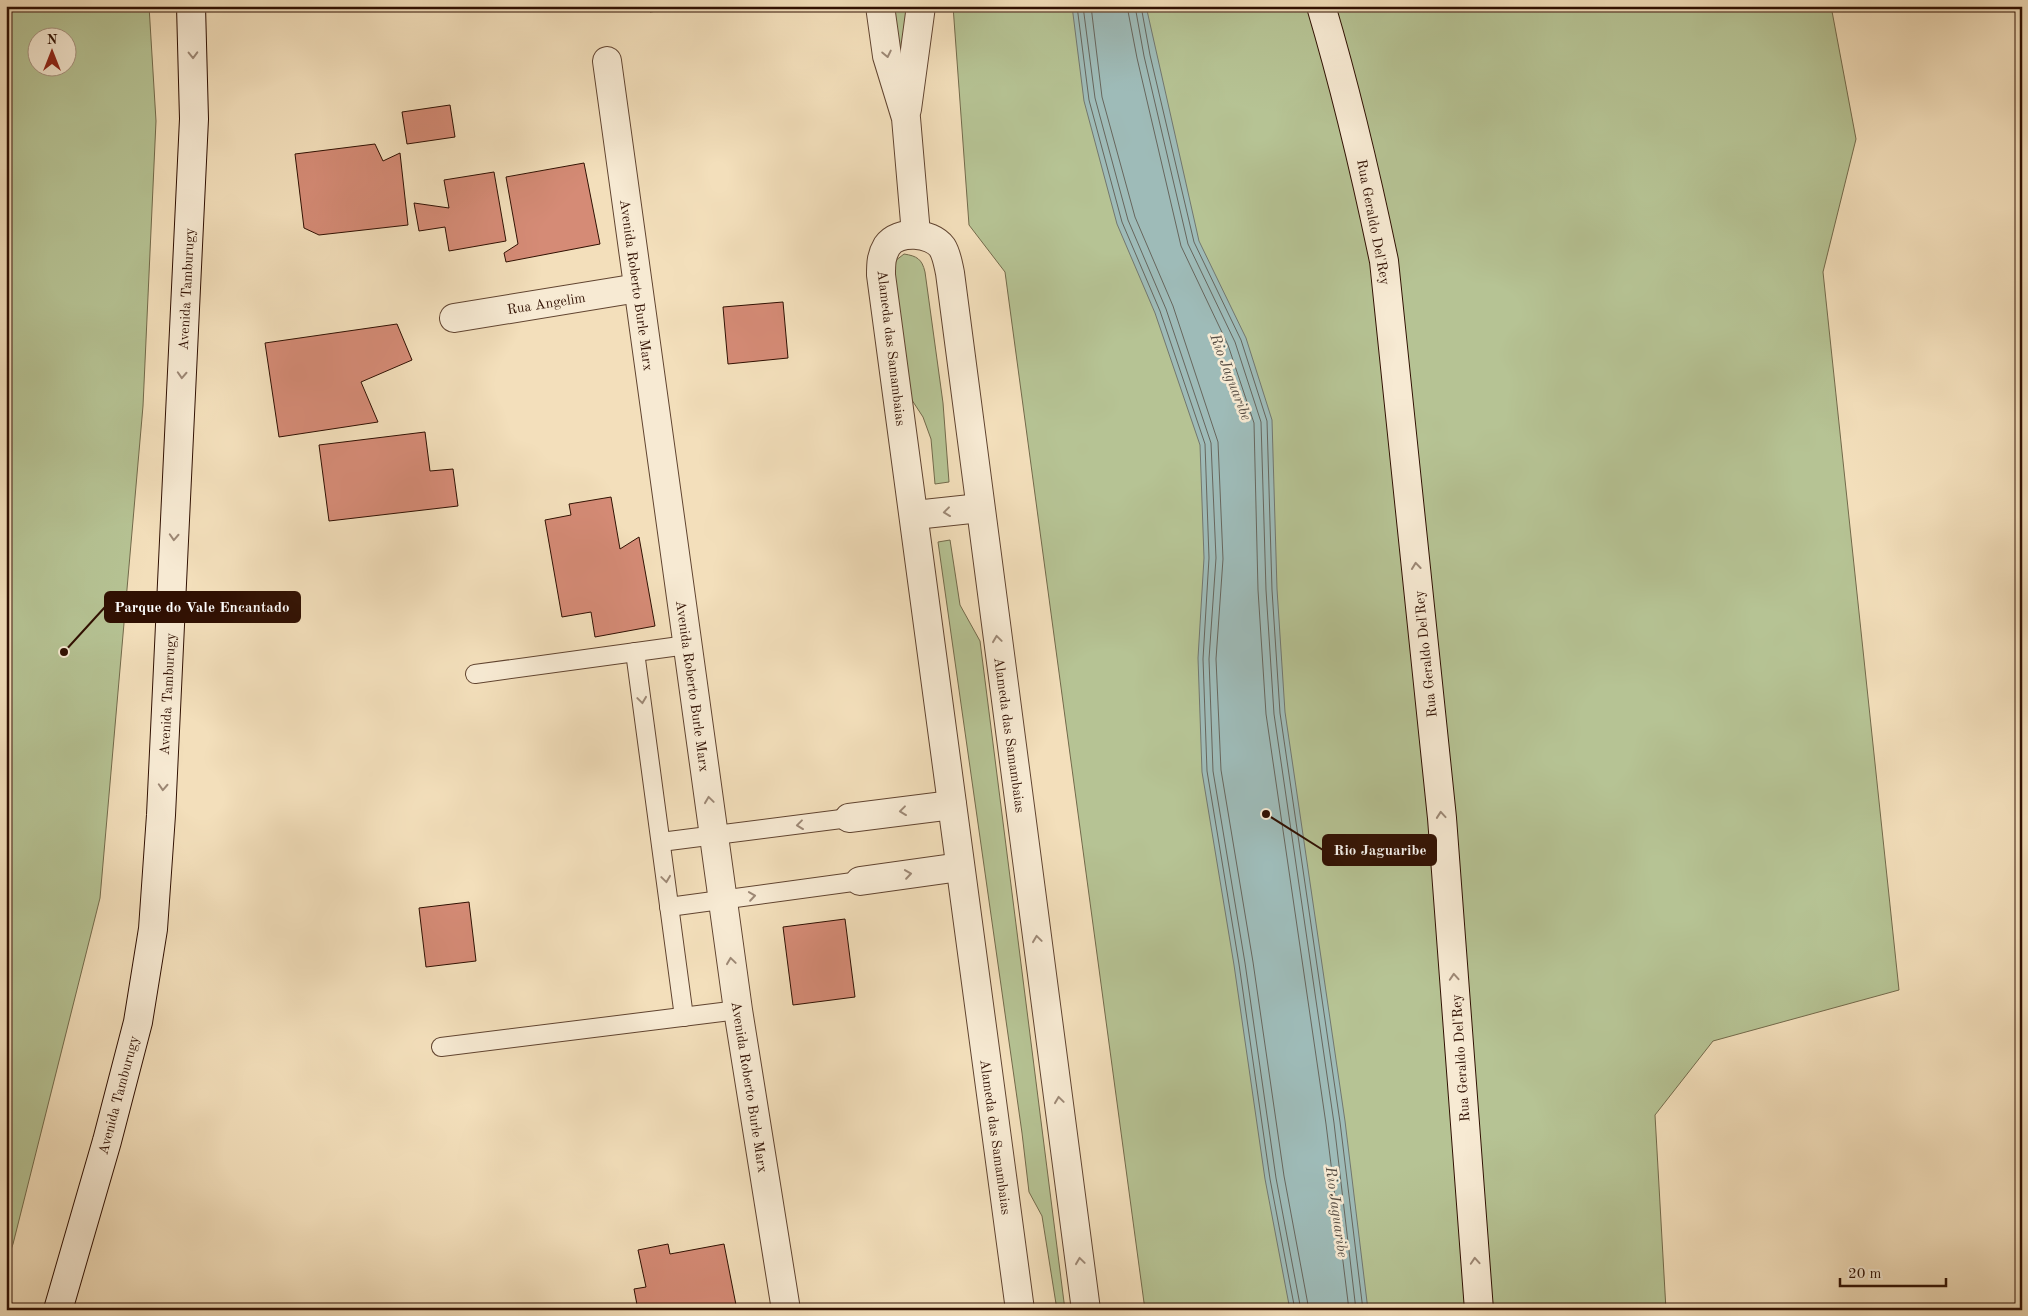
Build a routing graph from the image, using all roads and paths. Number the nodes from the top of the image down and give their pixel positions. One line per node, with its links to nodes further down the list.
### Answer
1 (191, 6): 26 (street, Avenida Tamburugy, one-way to 26)
2 (880, 6): 6 (street, one-way to 6)
3 (920, 6): 6 (street)
4 (1321, 6): 30 (street, Rua Geraldo Del'Rey, one-way to 4)
5 (607, 61): 8 (street, Avenida Roberto Burle Marx)
6 (906, 118): 7 (street)
7 (916, 234): 10 (street, Alameda das Samambaias); 11 (street, Alameda das Samambaias)
8 (638, 288): 9 (street, Rua Angelim); 12 (street, Avenida Roberto Burle Marx)
9 (454, 318)
10 (980, 508): 11 (street, one-way to 11); 29 (street, Alameda das Samambaias, one-way to 10)
11 (915, 516): 15 (street, Alameda das Samambaias)
12 (687, 645): 13 (lane); 17 (street, Avenida Roberto Burle Marx, one-way to 12)
13 (635, 652): 14 (lane); 18 (lane, one-way to 18)
14 (475, 674)
15 (952, 805): 16 (street, one-way to 16); 19 (street, Alameda das Samambaias)
16 (849, 818): 17 (lane, one-way to 17)
17 (714, 836): 18 (lane); 21 (street, Avenida Roberto Burle Marx)
18 (661, 842): 22 (lane, one-way to 22)
19 (960, 867): 20 (street, one-way to 19); 28 (street, Alameda das Samambaias)
20 (860, 881): 21 (lane, one-way to 20)
21 (723, 900): 22 (lane); 23 (street, Avenida Roberto Burle Marx, one-way to 21)
22 (669, 907): 24 (lane)
23 (738, 1010): 24 (lane); 27 (street, Avenida Roberto Burle Marx)
24 (684, 1016): 25 (lane)
25 (441, 1047)
26 (58, 1310)
27 (786, 1310)
28 (1020, 1310)
29 (1086, 1310)
30 (1479, 1310)

